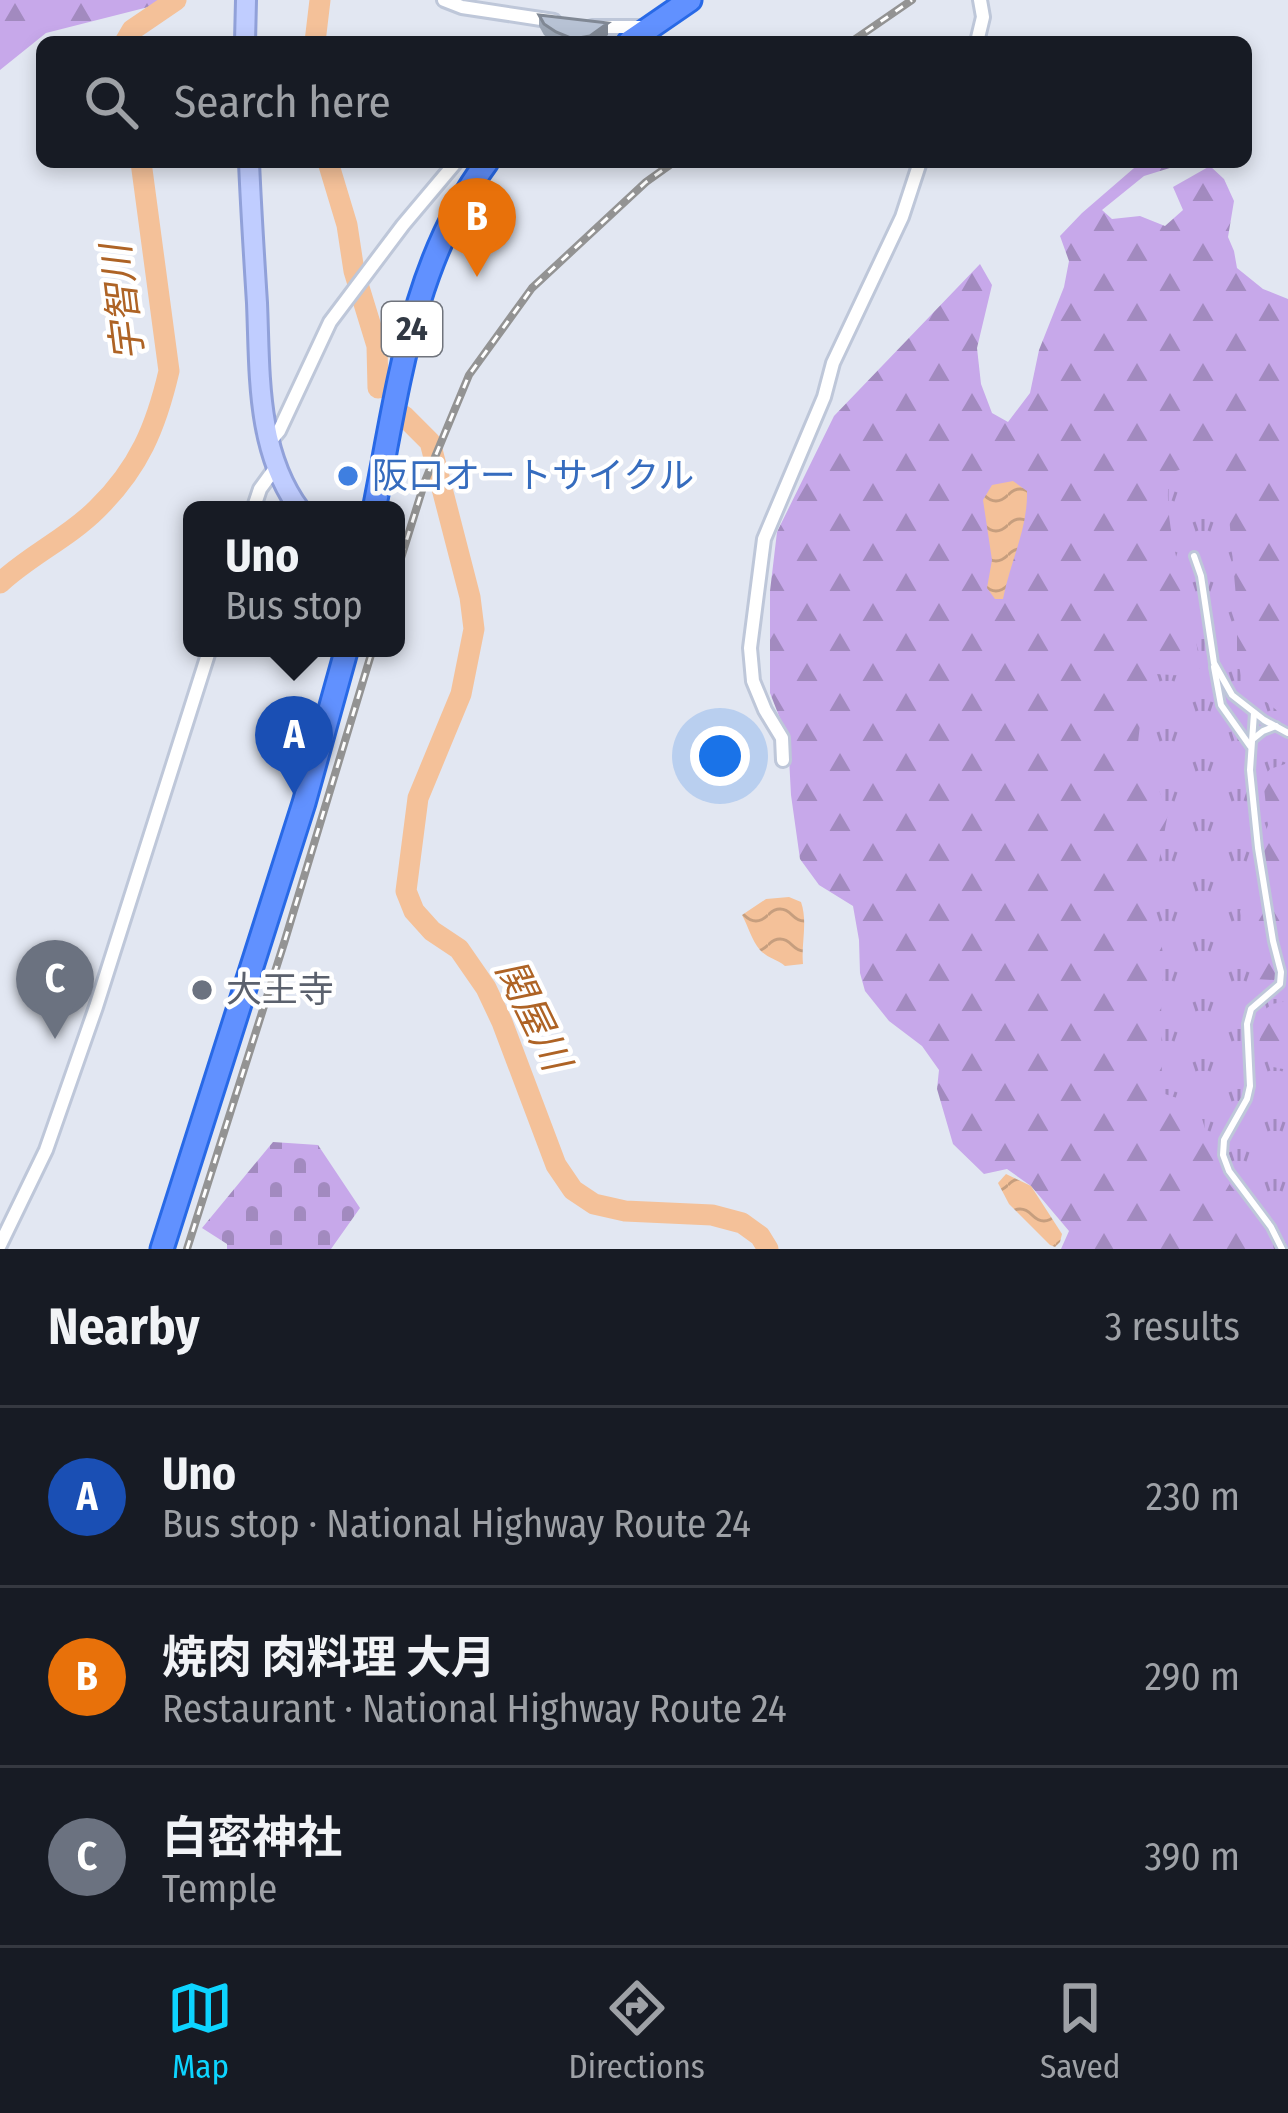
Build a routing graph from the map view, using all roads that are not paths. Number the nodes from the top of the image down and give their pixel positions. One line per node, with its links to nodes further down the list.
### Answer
1 (444, 0): 5 (street)
2 (690, 0): 7 (highway)
3 (980, 0): 10 (street)
4 (245, 5): 8 (main road)
5 (564, 23)
6 (584, 26): 7 (street)
7 (651, 27): 9 (highway)
8 (245, 36)
9 (638, 36)
10 (978, 36)
11 (249, 168): 15 (main road)
12 (451, 168): 15 (street)
13 (482, 168): 19 (highway, 24)
14 (918, 168): 29 (street)
15 (269, 443): 16 (main road)
16 (276, 467): 17 (street); 18 (main road)
17 (257, 501)
18 (294, 501)
19 (376, 501)
20 (1194, 556): 23 (lane)
21 (207, 657): 30 (street)
22 (345, 657): 31 (highway)
23 (1214, 662): 24 (lane); 28 (lane)
24 (1254, 713): 25 (lane); 27 (lane)
25 (1276, 726): 26 (lane); 27 (lane)
26 (1288, 733)
27 (1253, 739): 28 (lane)
28 (1252, 749): 32 (lane)
29 (783, 760)
30 (0, 1245)
31 (162, 1249)
32 (1282, 1249)

